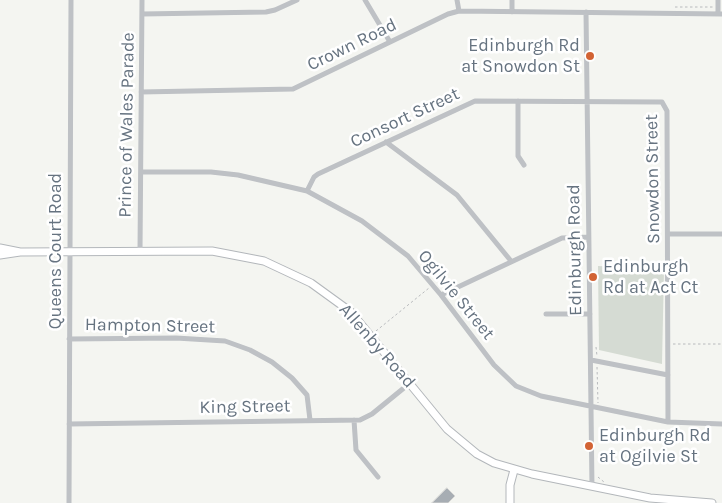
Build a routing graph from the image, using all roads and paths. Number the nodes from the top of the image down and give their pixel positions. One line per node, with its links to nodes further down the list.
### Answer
1 (72, 0): 29 (street, Queens Court Road)
2 (142, 0): 13 (street, Prince of Wales Parade)
3 (296, 0): 13 (street)
4 (365, 0): 15 (street)
5 (457, 0): 10 (street)
6 (512, 0): 11 (street)
7 (718, 0): 9 (street)
8 (667, 7): 9 (path)
9 (718, 7): 14 (street)
10 (459, 11): 11 (street, Crown Road); 15 (street, Crown Road)
11 (512, 12): 12 (street, Crown Road)
12 (586, 12): 14 (street, Crown Road); 17 (street, Edinburgh Road)
13 (142, 14): 16 (street, Prince of Wales Parade)
14 (720, 14)
15 (390, 42): 16 (street, Crown Road)
16 (141, 92): 21 (street, Prince of Wales Parade)
17 (587, 100): 18 (street, Consort Street); 23 (street, Snowdon Street); 25 (street, Edinburgh Road)
18 (518, 101): 19 (street, Consort Street); 20 (street)
19 (386, 142): 22 (street, Consort Street); 31 (street)
20 (524, 165)
21 (141, 172): 22 (street, Ogilvie Street); 27 (street, Prince of Wales Parade)
22 (307, 191): 32 (street, Ogilvie Street)
23 (668, 234): 24 (street); 38 (street, Snowdon Street)
24 (722, 234)
25 (588, 238): 31 (street); 35 (street, Edinburgh Road)
26 (0, 248): 28 (main road, Allenby Road)
27 (140, 251): 29 (main road, Allenby Road); 36 (main road, Allenby Road)
28 (20, 252): 29 (main road, Allenby Road); 30 (main road, Allenby Road)
29 (70, 252): 37 (street, Queens Court Road)
30 (0, 256)
31 (511, 261): 33 (street)
32 (433, 285): 33 (street, Ogilvie Street); 36 (path)
33 (441, 295): 44 (street, Ogilvie Street)
34 (546, 314): 35 (street)
35 (590, 314): 41 (street, Edinburgh Road)
36 (371, 335): 43 (main road, Allenby Road)
37 (70, 339): 45 (street, Hampton Street); 48 (street, Queens Court Road)
38 (668, 344): 39 (path); 42 (street, Snowdon Street)
39 (722, 344)
40 (596, 347): 41 (path)
41 (594, 361): 42 (street); 44 (street, Edinburgh Road); 44 (path)
42 (668, 375): 47 (street, Snowdon Street)
43 (410, 383): 46 (street, King Street); 50 (main road, Allenby Road)
44 (595, 407): 47 (street, Ogilvie Street); 53 (street, Edinburgh Road)
45 (310, 420): 46 (street, King Street); 48 (street, King Street)
46 (354, 420): 52 (street)
47 (668, 422): 49 (street, Ogilvie Street)
48 (69, 424): 56 (street, Queens Court Road)
49 (722, 424)
50 (514, 470): 53 (main road, Allenby Road); 57 (main road)
51 (597, 474): 54 (path)
52 (378, 477)
53 (592, 486): 54 (main road, Allenby Road)
54 (603, 489): 55 (main road, Allenby Road)
55 (669, 502): 58 (main road, Allenby Road)
56 (68, 503)
57 (510, 503)
58 (712, 503)

